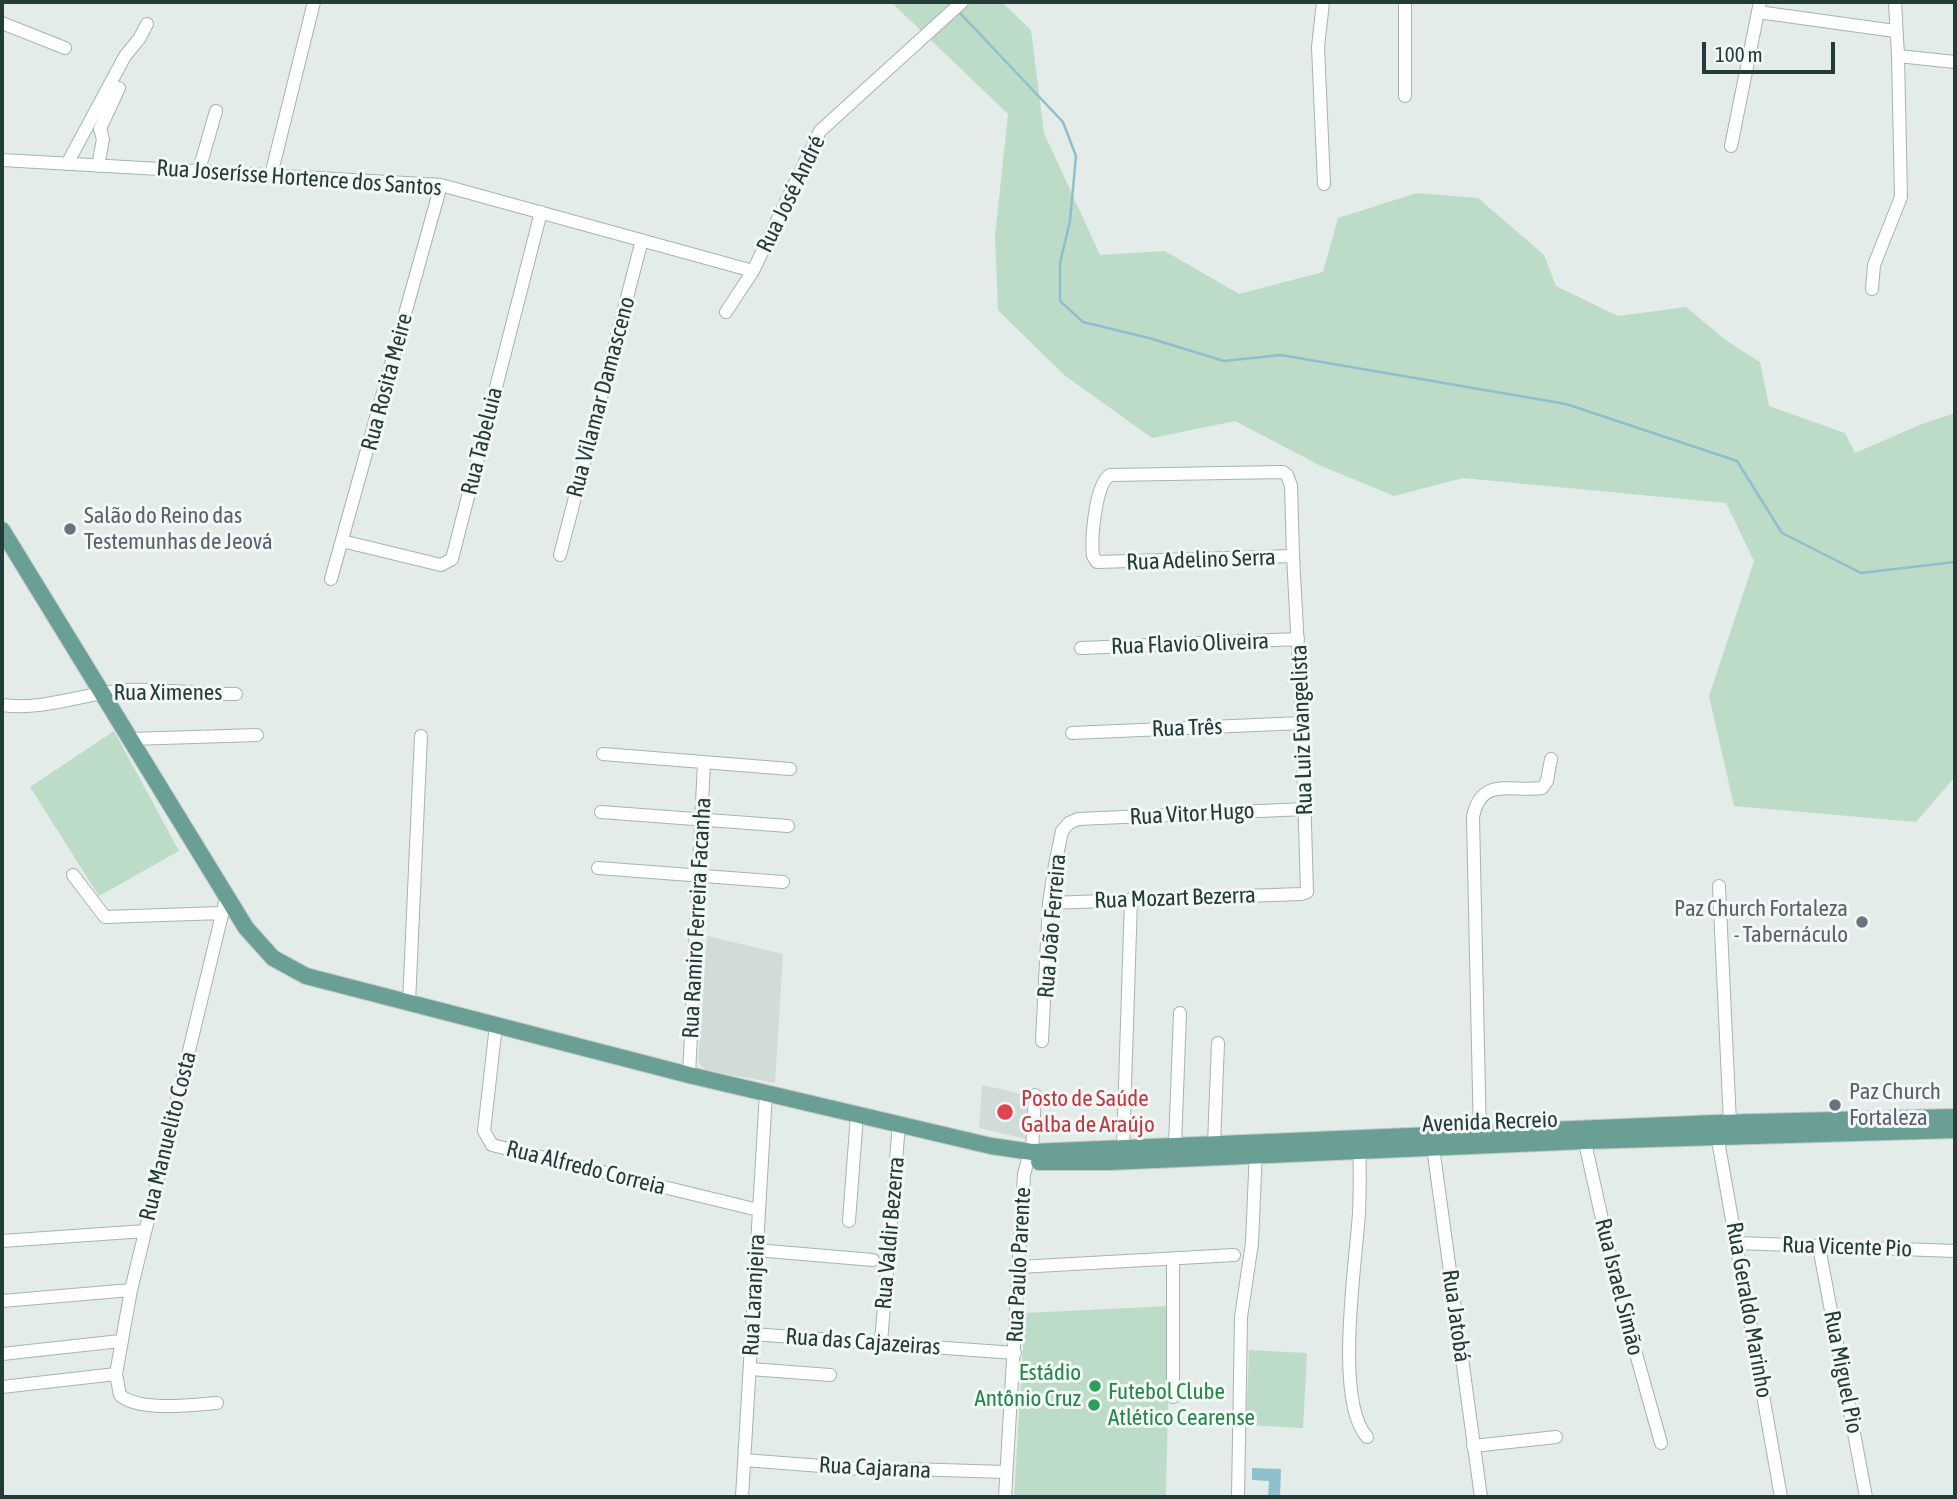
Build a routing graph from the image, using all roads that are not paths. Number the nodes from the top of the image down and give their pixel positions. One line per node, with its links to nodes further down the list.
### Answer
1 (314, 2): 21 (street)
2 (961, 2): 26 (street, Rua José André)
3 (1323, 2): 22 (street)
4 (1405, 2): 14 (street)
5 (1895, 2): 9 (street)
6 (1759, 7): 9 (street); 16 (street)
7 (2, 23): 10 (street)
8 (147, 24): 18 (street)
9 (1895, 31): 11 (street)
10 (65, 48)
11 (1898, 56): 12 (street); 27 (street)
12 (1955, 62)
13 (119, 88): 19 (street)
14 (1405, 96)
15 (216, 111): 20 (street)
16 (1731, 146)
17 (2, 160): 18 (street, Rua Joserísse Hortence dos Santos)
18 (67, 164): 19 (street, Rua Joserísse Hortence dos Santos)
19 (97, 166): 20 (street, Rua Joserísse Hortence dos Santos)
20 (199, 170): 21 (street, Rua Joserísse Hortence dos Santos)
21 (271, 175): 23 (street, Rua Joserísse Hortence dos Santos)
22 (1324, 184)
23 (441, 185): 24 (street, Rua Joserísse Hortence dos Santos); 30 (street, Rua Rosita Meire)
24 (541, 212): 25 (street, Rua Joserísse Hortence dos Santos); 30 (street, Rua Tabeluia)
25 (642, 240): 26 (street, Rua Joserísse Hortence dos Santos); 31 (street, Rua Vilamar Damasceno)
26 (753, 271): 28 (street, Rua José André)
27 (1872, 289)
28 (726, 312)
29 (2, 530): 37 (main road)
30 (342, 541): 34 (street, Rua Rosita Meire)
31 (560, 555)
32 (1293, 559): 33 (street, Rua Adelino Serra); 33 (street, Rua Luiz Evangelista); 35 (street, Rua Luiz Evangelista)
33 (1105, 563)
34 (331, 579)
35 (1298, 639): 36 (street, Rua Flavio Oliveira); 40 (street, Rua Luiz Evangelista)
36 (1081, 648)
37 (101, 693): 38 (street, Rua Ximenes); 39 (street, Rua Ximenes); 44 (main road)
38 (236, 694)
39 (2, 705)
40 (1302, 723): 41 (street, Rua Três); 49 (street, Rua Luiz Evangelista)
41 (1072, 733)
42 (257, 735): 44 (street)
43 (421, 736): 63 (street)
44 (130, 739): 62 (main road)
45 (603, 754): 47 (street)
46 (1551, 759): 78 (street)
47 (704, 762): 48 (street); 51 (street, Rua Ramiro Ferreira Facanha)
48 (790, 769)
49 (1305, 809): 52 (street, Rua Vitor Hugo); 59 (street, Rua Luiz Evangelista)
50 (601, 811): 51 (street)
51 (701, 818): 53 (street); 56 (street, Rua Ramiro Ferreira Facanha)
52 (1078, 819): 61 (street, Rua João Ferreira)
53 (788, 826)
54 (598, 868): 56 (street)
55 (73, 875): 62 (street)
56 (699, 876): 57 (street); 68 (street, Rua Ramiro Ferreira Facanha)
57 (783, 882)
58 (1719, 886): 75 (street, Rua Geraldo Marinho)
59 (1301, 894): 60 (street, Rua Mozart Bezerra)
60 (1131, 899): 61 (street, Rua Mozart Bezerra); 83 (street)
61 (1049, 903): 66 (street, Rua João Ferreira)
62 (224, 906): 63 (main road); 88 (street, Rua Manuelito Costa)
63 (408, 1003): 65 (main road)
64 (1180, 1013): 82 (street)
65 (496, 1025): 68 (main road); 86 (street, Rua Alfredo Correia)
66 (1042, 1041)
67 (1218, 1043): 80 (street)
68 (689, 1075): 69 (main road)
69 (766, 1093): 71 (main road); 86 (street, Rua Laranjeira)
70 (1035, 1095): 85 (street)
71 (857, 1115): 73 (main road); 87 (street)
72 (1955, 1117): 74 (main road, Avenida Recreio)
73 (899, 1124): 85 (main road); 102 (street, Rua Valdir Bezerra)
74 (1873, 1126): 75 (main road, Avenida Recreio); 76 (main road, Avenida Recreio)
75 (1721, 1128): 77 (main road, Avenida Recreio); 90 (street, Rua Geraldo Marinho)
76 (1955, 1130)
77 (1583, 1135): 78 (main road, Avenida Recreio); 113 (street, Rua Israel Simão)
78 (1480, 1139): 79 (main road, Avenida Recreio)
79 (1432, 1141): 81 (main road, Avenida Recreio); 114 (street, Rua Jatobá)
80 (1214, 1144): 82 (main road, Avenida Recreio); 84 (main road, Avenida Recreio)
81 (1359, 1144): 84 (main road, Avenida Recreio); 111 (street)
82 (1175, 1146): 83 (main road, Avenida Recreio)
83 (1123, 1148): 85 (main road, Avenida Recreio)
84 (1256, 1149): 85 (main road, Avenida Recreio); 119 (street)
85 (1030, 1156): 97 (street, Rua Paulo Parente)
86 (758, 1210): 92 (street, Rua Laranjeira)
87 (849, 1221)
88 (145, 1231): 89 (street); 98 (street, Rua Manuelito Costa)
89 (2, 1241)
90 (1738, 1243): 91 (street, Rua Vicente Pio); 121 (street, Rua Geraldo Marinho)
91 (1819, 1247): 93 (street, Rua Vicente Pio); 122 (street, Rua Miguel Pio)
92 (756, 1250): 95 (street); 100 (street, Rua Laranjeira)
93 (1955, 1251)
94 (1234, 1255): 96 (street)
95 (873, 1259)
96 (1173, 1259): 97 (street); 109 (street)
97 (1018, 1268): 103 (street, Rua Paulo Parente)
98 (131, 1290): 99 (street); 101 (street, Rua Manuelito Costa)
99 (2, 1301)
100 (752, 1335): 102 (street, Rua das Cajazeiras); 105 (street, Rua Laranjeira)
101 (120, 1341): 104 (street); 106 (street, Rua Manuelito Costa)
102 (881, 1342): 103 (street, Rua das Cajazeiras)
103 (1015, 1353): 116 (street, Rua Paulo Parente)
104 (2, 1354)
105 (750, 1369): 107 (street); 115 (street, Rua Laranjeira)
106 (116, 1374): 108 (street); 110 (street)
107 (830, 1375)
108 (2, 1387)
109 (1173, 1397)
110 (217, 1403)
111 (1367, 1437)
112 (1556, 1437): 114 (street)
113 (1661, 1443)
114 (1473, 1446): 120 (street, Rua Jatobá)
115 (744, 1460): 116 (street, Rua Cajarana); 117 (street, Rua Laranjeira)
116 (1006, 1472): 118 (street, Rua Paulo Parente)
117 (741, 1497)
118 (1005, 1497)
119 (1238, 1497)
120 (1481, 1497)
121 (1781, 1497)
122 (1866, 1497)

